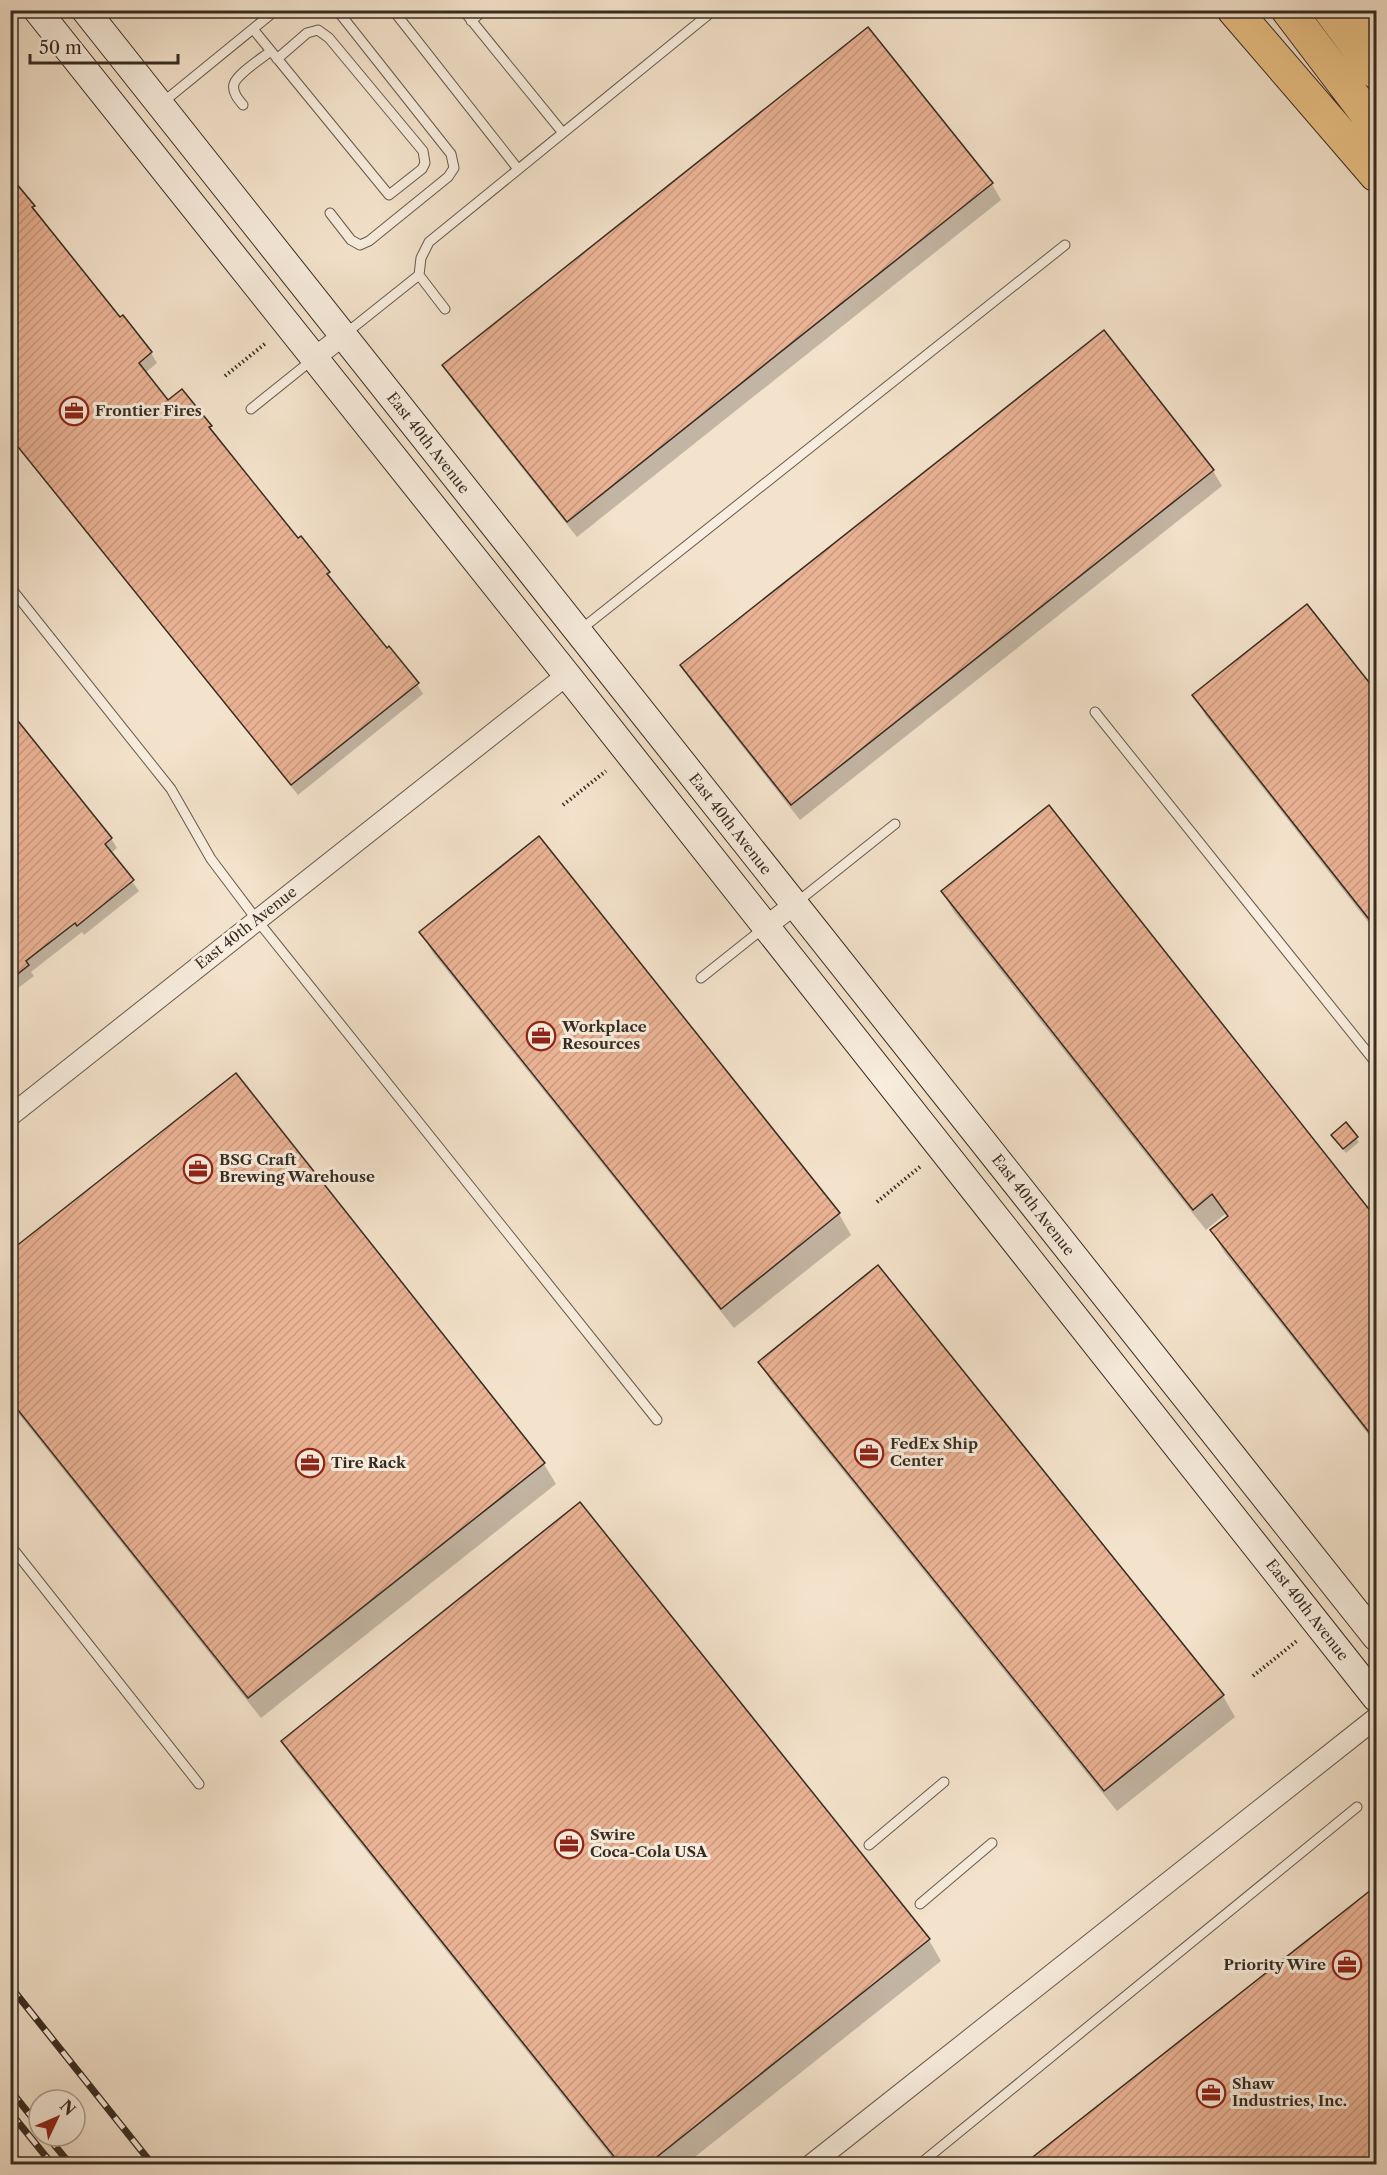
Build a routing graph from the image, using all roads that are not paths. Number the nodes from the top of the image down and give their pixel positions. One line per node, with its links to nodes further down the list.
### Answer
1 (37, 10): 31 (street, East 40th Avenue)
2 (85, 10): 20 (street, East 40th Avenue)
3 (276, 10): 16 (lane)
4 (337, 10): 26 (lane)
5 (407, 10): 13 (lane)
6 (463, 10): 14 (lane)
7 (484, 10): 14 (lane)
8 (714, 10): 23 (lane)
9 (1234, 10): 25 (highway)
10 (1288, 10): 22 (highway)
11 (1330, 10): 19 (highway)
12 (1364, 10): 15 (highway)
13 (396, 14): 24 (lane)
14 (471, 21): 23 (lane)
15 (1377, 27)
16 (253, 29): 17 (lane); 20 (lane)
17 (271, 51): 18 (lane); 21 (lane)
18 (277, 59): 18 (lane)
19 (1377, 72)
20 (160, 105): 30 (street, East 40th Avenue)
21 (243, 105)
22 (1377, 126)
23 (563, 133): 24 (lane)
24 (518, 170): 28 (lane)
25 (1377, 175)
26 (330, 213)
27 (1065, 245): 34 (lane)
28 (419, 275): 29 (lane); 30 (lane)
29 (446, 309)
30 (344, 335): 31 (street); 34 (street, East 40th Avenue)
31 (314, 358): 32 (lane); 35 (street, East 40th Avenue)
32 (251, 409)
33 (10, 587): 40 (lane)
34 (577, 632): 37 (street, East 40th Avenue)
35 (567, 675): 37 (street); 40 (street, East 40th Avenue); 41 (street, East 40th Avenue)
36 (1095, 712): 43 (lane)
37 (667, 745): 39 (street, East 40th Avenue)
38 (895, 824): 39 (lane)
39 (794, 905): 41 (street); 47 (street, East 40th Avenue)
40 (257, 920): 44 (street, East 40th Avenue); 45 (lane)
41 (765, 927): 42 (lane); 48 (street, East 40th Avenue)
42 (701, 978)
43 (1377, 1063)
44 (10, 1116)
45 (657, 1420)
46 (10, 1545): 51 (lane)
47 (1377, 1637)
48 (1377, 1698)
49 (1377, 1718): 56 (street)
50 (944, 1782): 54 (lane)
51 (199, 1784)
52 (1357, 1807): 57 (lane)
53 (992, 1843): 55 (lane)
54 (868, 1845)
55 (920, 1904)
56 (813, 2164)
57 (920, 2164)

